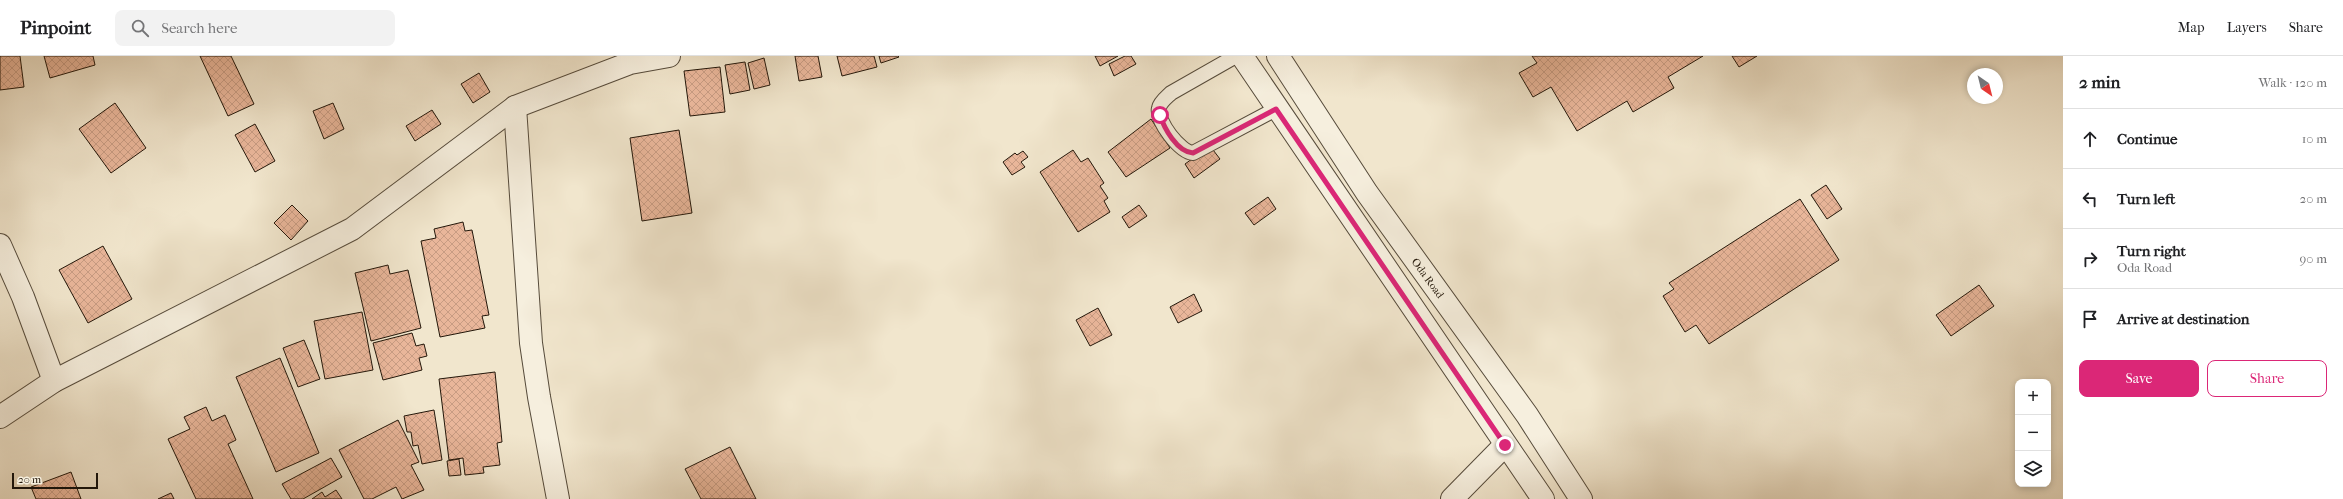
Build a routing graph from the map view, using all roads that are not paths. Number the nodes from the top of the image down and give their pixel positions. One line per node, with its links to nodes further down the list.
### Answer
1 (669, 56): 5 (street)
2 (1236, 56): 6 (lane)
3 (1242, 56): 6 (street)
4 (1278, 56): 14 (street, Oda Road)
5 (515, 107): 8 (street); 11 (street)
6 (1276, 109): 10 (street)
7 (0, 245): 8 (street)
8 (54, 381): 9 (street)
9 (0, 416)
10 (1505, 445): 12 (street); 13 (street)
11 (558, 499)
12 (1452, 499)
13 (1543, 499)
14 (1581, 499)

